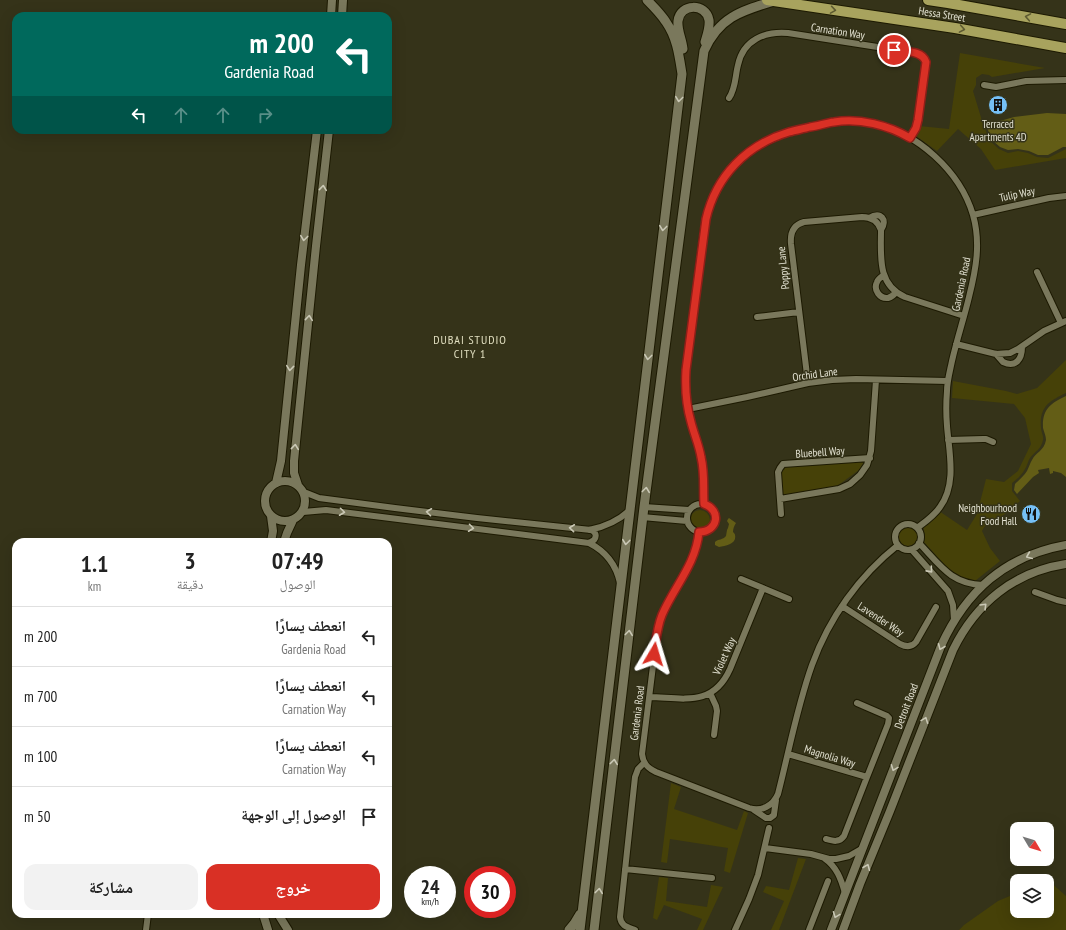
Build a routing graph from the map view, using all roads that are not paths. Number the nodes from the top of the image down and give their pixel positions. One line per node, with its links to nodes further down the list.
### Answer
1 (332, 0): 6 (street)
2 (343, 0): 7 (street)
3 (647, 0): 11 (main road)
4 (771, 0): 9 (main road, Hessa Street, one-way to 9); 10 (main road)
5 (928, 0): 8 (main road, Hessa Street, one-way to 5)
6 (330, 12)
7 (342, 12)
8 (1066, 24)
9 (1066, 48)
10 (704, 51): 11 (main road); 42 (main road, one-way to 10)
11 (682, 74): 43 (main road, one-way to 43)
12 (1066, 80): 13 (street)
13 (984, 86)
14 (729, 98): 17 (street, Carnation Way)
15 (317, 134): 37 (street, one-way to 37)
16 (329, 134): 38 (street, one-way to 16)
17 (910, 138): 19 (street, Gardenia Road); 33 (street, Gardenia Road)
18 (1066, 196): 19 (street, Tulip Way)
19 (973, 215): 24 (street, Gardenia Road)
20 (1037, 272): 26 (street)
21 (884, 275): 22 (street, Poppy Lane); 22 (street, Poppy Lane); 23 (street, Poppy Lane)
22 (896, 292): 24 (street)
23 (798, 312): 25 (street); 32 (street, Poppy Lane)
24 (964, 316): 27 (street, Gardenia Road)
25 (757, 317)
26 (1063, 322): 28 (street)
27 (956, 344): 29 (street); 31 (street, Gardenia Road)
28 (1022, 347): 29 (street); 29 (street)
29 (996, 354)
30 (876, 380): 31 (street, Orchid Lane); 32 (street, Orchid Lane); 36 (street)
31 (948, 382): 34 (street, Gardenia Road)
32 (808, 383): 33 (street, Orchid Lane)
33 (688, 409): 41 (street, Gardenia Road)
34 (948, 440): 35 (street); 51 (street, Gardenia Road)
35 (993, 442)
36 (870, 458): 40 (street); 40 (street, Bluebell Way)
37 (276, 483): 38 (street); 47 (street)
38 (298, 485): 39 (street)
39 (304, 492): 45 (street); 52 (street, one-way to 39)
40 (780, 499): 46 (street, Bluebell Way)
41 (704, 504): 44 (street); 53 (street)
42 (644, 507): 44 (street); 48 (main road)
43 (630, 510): 52 (street); 64 (main road, one-way to 64)
44 (689, 510): 50 (street)
45 (303, 512): 49 (street); 56 (street, one-way to 56)
46 (781, 514)
47 (271, 516): 49 (street); 54 (street)
48 (642, 517): 50 (street); 91 (main road, one-way to 48)
49 (293, 520): 55 (street)
50 (687, 521): 53 (street)
51 (917, 528): 57 (street); 58 (street)
52 (589, 530): 56 (street)
53 (699, 532): 73 (street, Gardenia Road)
54 (272, 538)
55 (285, 538)
56 (589, 543): 64 (street)
57 (919, 543): 60 (street); 63 (street)
58 (898, 545): 60 (street); 69 (street)
59 (1066, 545): 63 (street, Detroit Road, one-way to 63)
60 (912, 550): 71 (street, one-way to 71)
61 (1066, 564): 110 (street, one-way to 61)
62 (741, 579): 65 (street)
63 (983, 585): 71 (street, Detroit Road)
64 (620, 587): 90 (main road)
65 (763, 588): 67 (street); 72 (street, Violet Way)
66 (1035, 592): 68 (street)
67 (789, 599)
68 (1066, 602)
69 (842, 606): 70 (street, Lavender Way); 76 (street)
70 (936, 608)
71 (954, 620): 84 (street, Detroit Road, one-way to 84)
72 (710, 693): 73 (street, Violet Way); 75 (street)
73 (650, 697): 77 (street, Gardenia Road)
74 (857, 703): 78 (street, Magnolia Way)
75 (714, 736)
76 (788, 754): 78 (street, Magnolia Way); 79 (street)
77 (644, 763): 80 (street); 86 (street)
78 (867, 777): 82 (street, Magnolia Way)
79 (776, 799): 80 (street); 80 (street)
80 (752, 809)
81 (769, 828): 83 (street)
82 (826, 839)
83 (765, 848): 85 (street); 107 (street)
84 (863, 848): 85 (street); 89 (street, Detroit Road)
85 (823, 857): 89 (street)
86 (625, 868): 87 (street); 106 (street)
87 (712, 878)
88 (828, 880): 108 (street)
89 (845, 893): 109 (street, Detroit Road, one-way to 109)
90 (582, 909): 102 (main road); 103 (main road)
91 (596, 914): 104 (main road); 105 (main road)
92 (148, 918): 97 (street)
93 (263, 918): 98 (street)
94 (264, 918): 99 (street)
95 (278, 918): 100 (street)
96 (280, 918): 101 (street)
97 (146, 930)
98 (262, 930)
99 (268, 930)
100 (281, 930)
101 (288, 930)
102 (569, 930)
103 (580, 930)
104 (594, 930)
105 (600, 930)
106 (635, 930)
107 (735, 930)
108 (809, 930)
109 (831, 930)
110 (843, 930)

